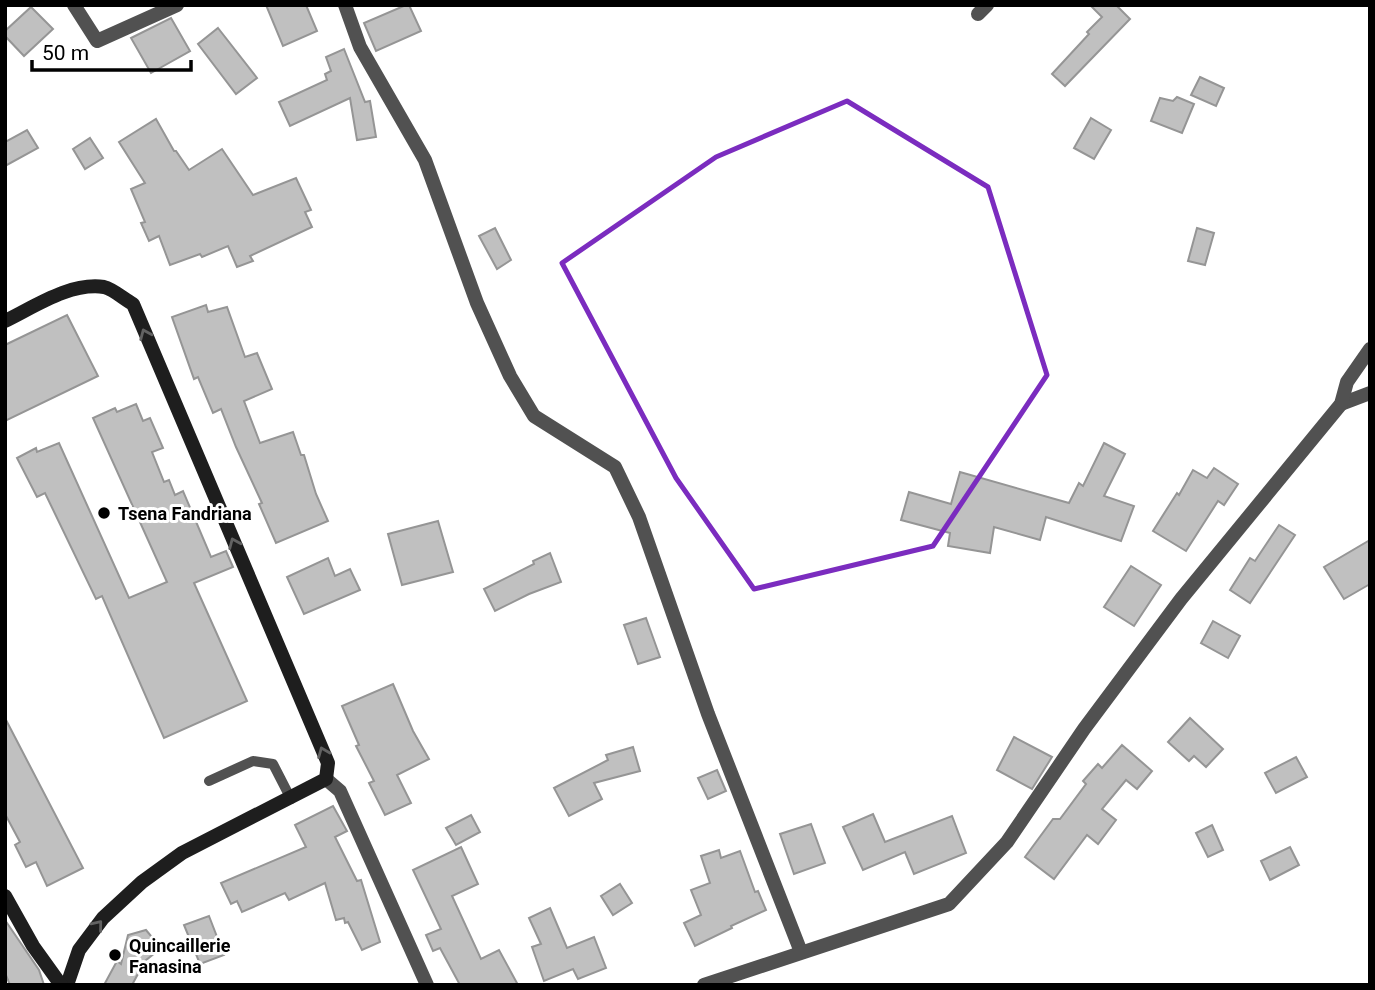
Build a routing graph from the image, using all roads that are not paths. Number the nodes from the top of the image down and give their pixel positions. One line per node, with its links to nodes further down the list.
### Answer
1 (74, 5): 2 (street)
2 (177, 5)
3 (345, 5): 12 (street)
4 (5, 321): 8 (main road, one-way to 4)
5 (1370, 349): 7 (street)
6 (1370, 393): 7 (street)
7 (1341, 404): 12 (street)
8 (326, 779): 10 (main road); 15 (street)
9 (209, 782): 10 (lane)
10 (290, 799): 14 (main road, one-way to 10)
11 (5, 896): 13 (main road)
12 (801, 952): 16 (street)
13 (61, 985)
14 (67, 985)
15 (427, 985)
16 (704, 985)

